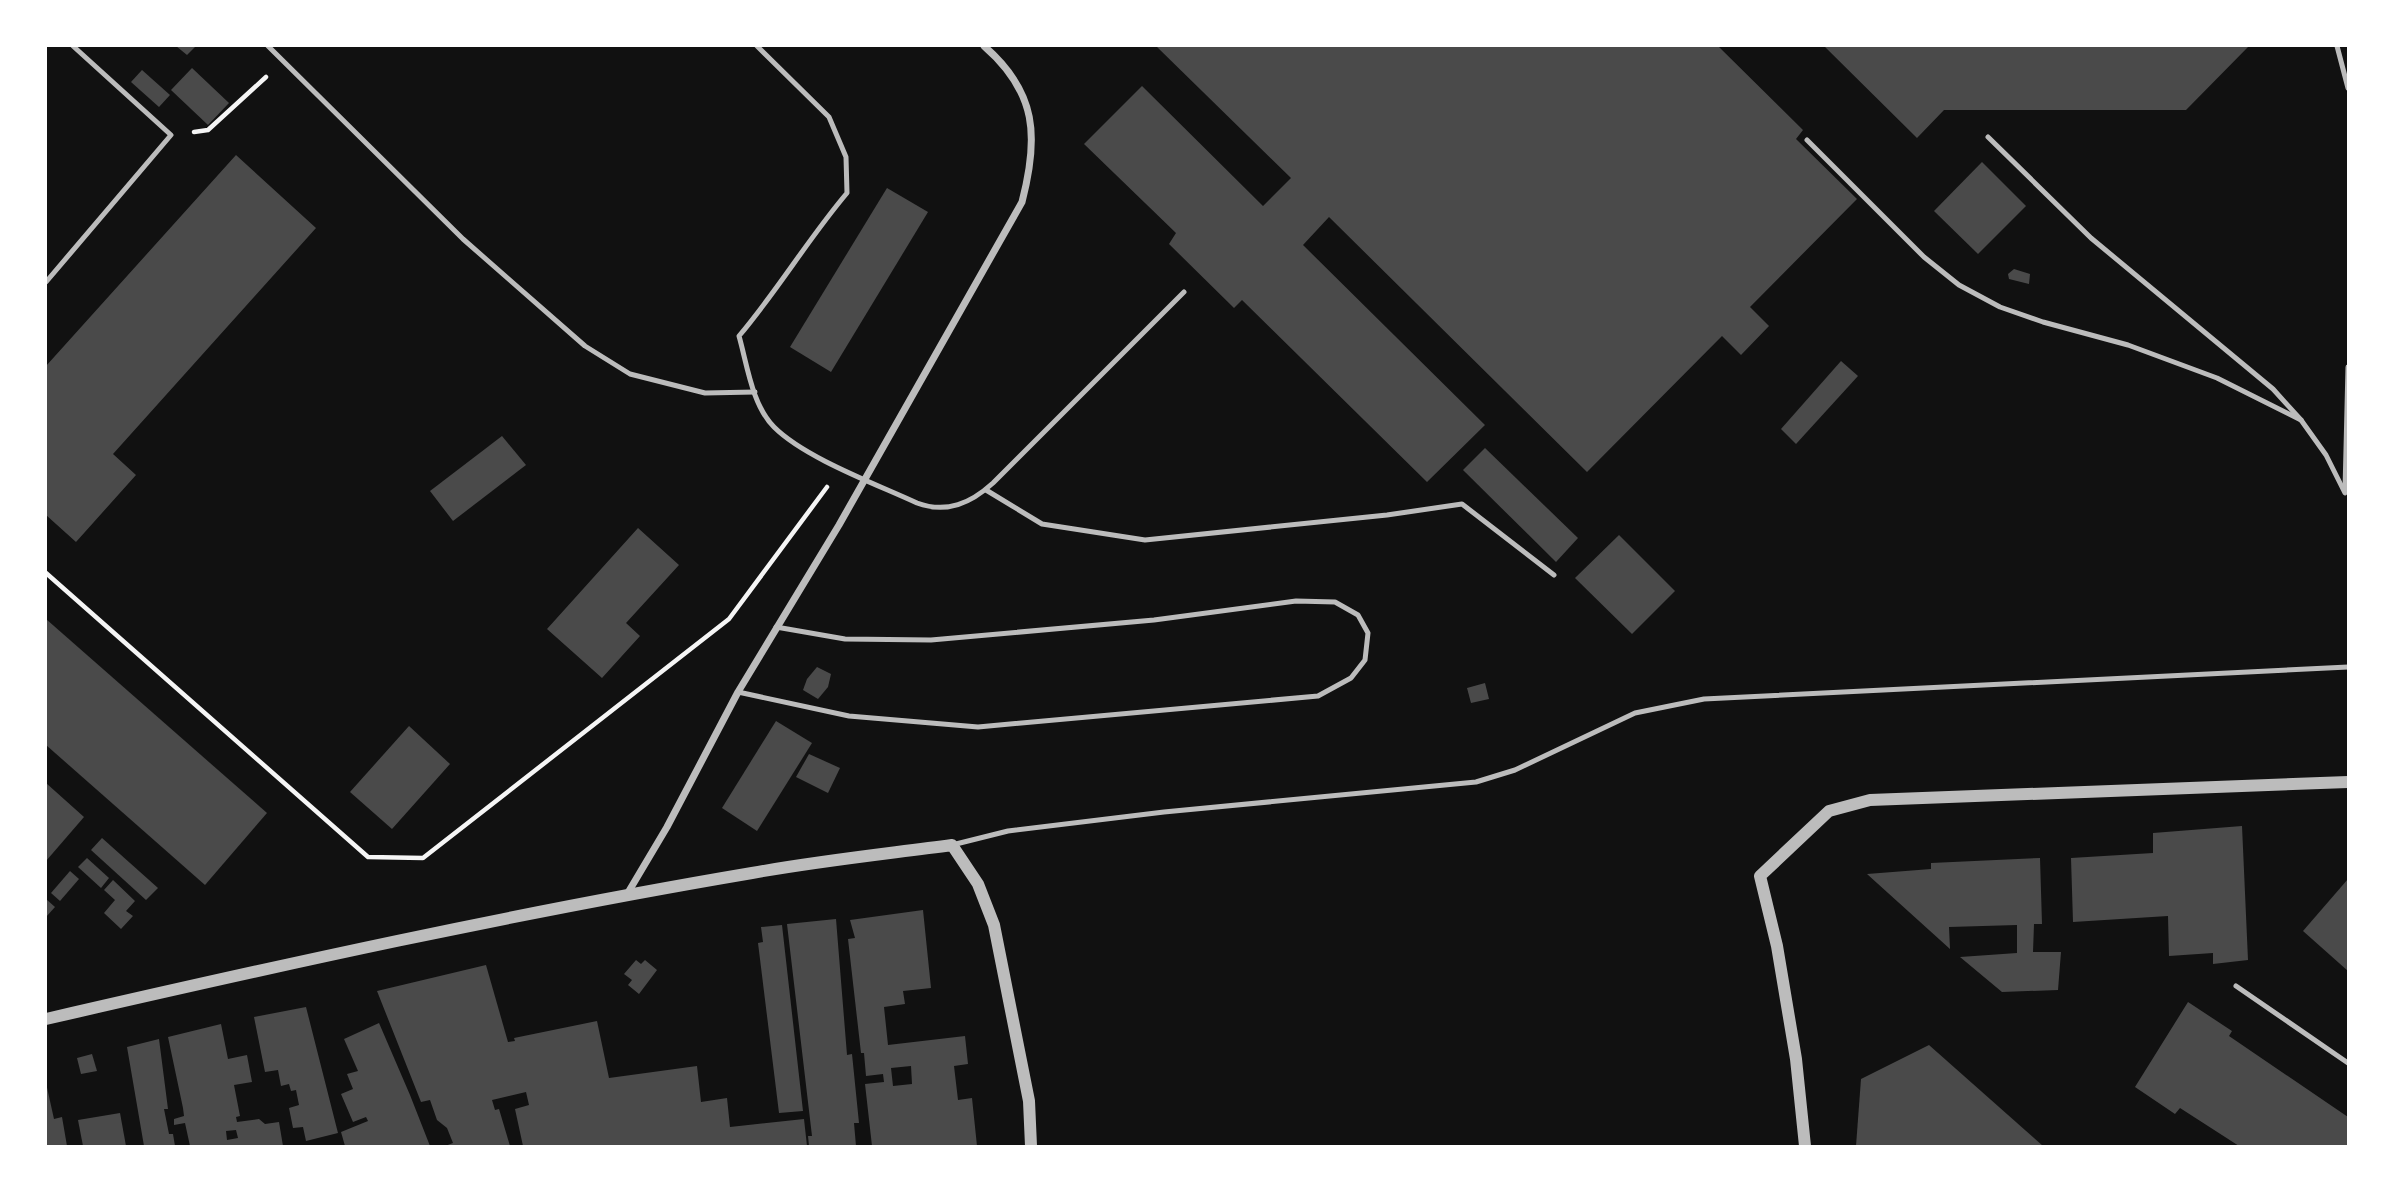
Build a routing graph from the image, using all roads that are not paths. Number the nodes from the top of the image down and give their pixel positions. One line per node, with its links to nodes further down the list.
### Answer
1 (73, 46): 9 (lane)
2 (268, 46): 12 (lane)
3 (757, 46): 12 (lane)
4 (984, 46): 14 (street)
5 (2337, 46): 6 (lane)
6 (2348, 88)
7 (1988, 136): 13 (lane)
8 (1807, 140): 13 (lane)
9 (46, 282)
10 (1184, 292): 15 (lane)
11 (2348, 367): 13 (lane)
12 (755, 392): 14 (lane)
13 (2301, 420)
14 (864, 478): 15 (lane); 17 (street)
15 (986, 490): 16 (lane)
16 (1554, 575)
17 (776, 627): 19 (street); 19 (lane)
18 (2346, 667): 21 (lane)
19 (738, 692): 22 (street)
20 (2348, 782): 27 (street)
21 (951, 845): 22 (street); 26 (street)
22 (625, 896): 24 (street)
23 (2236, 986): 25 (lane)
24 (46, 1019)
25 (2348, 1063)
26 (1031, 1146)
27 (1805, 1146)

